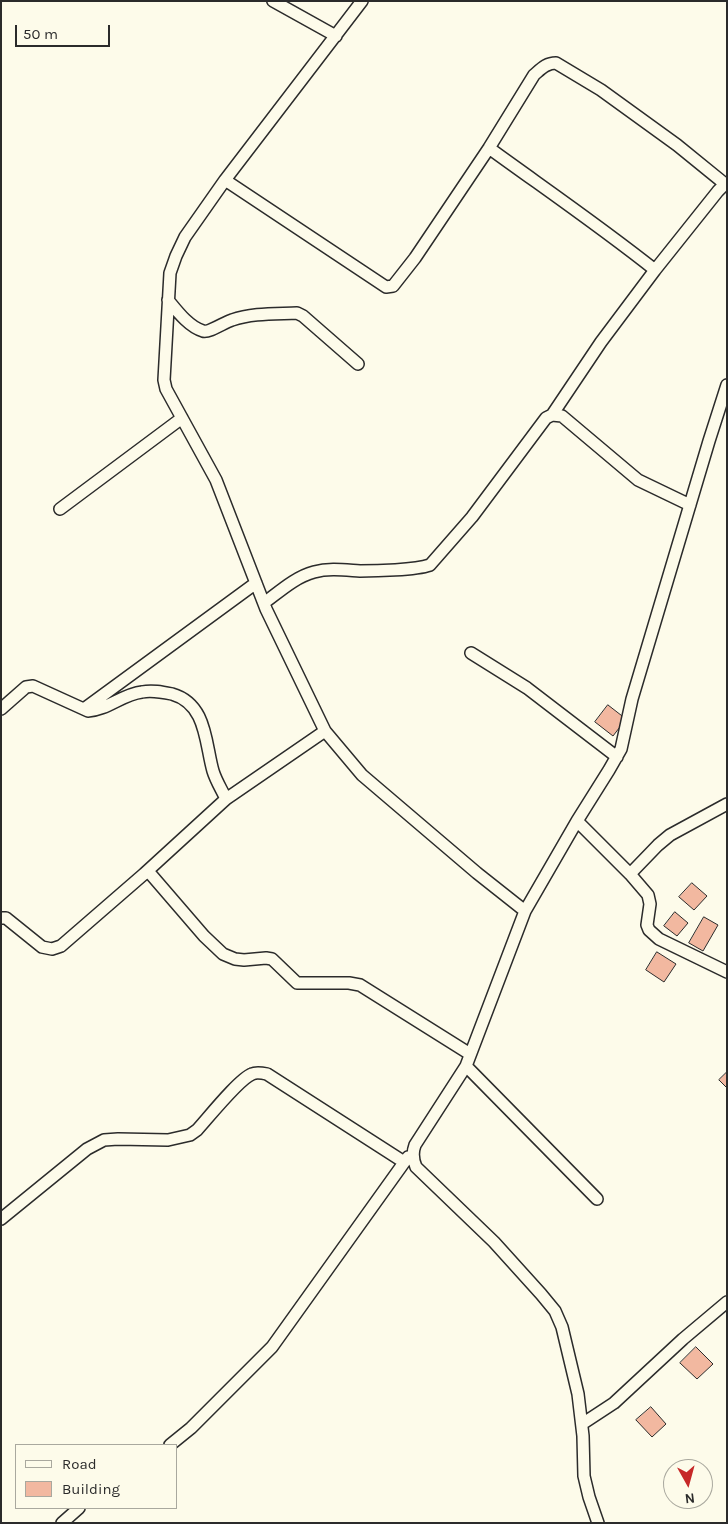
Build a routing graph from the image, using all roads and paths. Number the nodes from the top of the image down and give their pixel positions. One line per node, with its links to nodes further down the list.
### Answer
1 (273, 1): 3 (street)
2 (362, 1): 3 (street)
3 (336, 36): 5 (street)
4 (489, 148): 5 (street); 6 (street); 7 (street)
5 (225, 180): 8 (street)
6 (726, 184): 7 (street)
7 (655, 270): 11 (street)
8 (168, 300): 9 (street); 12 (street)
9 (358, 364)
10 (727, 385): 13 (street)
11 (552, 416): 13 (street); 16 (street)
12 (182, 418): 14 (street); 15 (street)
13 (690, 504): 21 (street)
14 (60, 509)
15 (256, 583): 16 (street); 19 (street)
16 (264, 603): 20 (street)
17 (471, 652): 21 (street)
18 (1, 709): 19 (street)
19 (84, 709): 22 (street)
20 (324, 731): 22 (street); 27 (street)
21 (617, 757): 24 (street)
22 (226, 799): 25 (street)
23 (727, 804): 26 (street)
24 (577, 821): 26 (street); 27 (street)
25 (148, 871): 28 (street); 30 (street)
26 (630, 874): 29 (street)
27 (525, 911): 30 (street)
28 (1, 918)
29 (727, 972)
30 (470, 1054): 31 (street)
31 (466, 1066): 32 (street); 34 (street)
32 (413, 1150): 33 (street); 37 (street)
33 (404, 1162): 35 (street); 38 (street)
34 (597, 1199)
35 (1, 1220)
36 (727, 1302): 37 (street)
37 (582, 1424): 41 (street)
38 (171, 1444)
39 (78, 1509): 40 (street)
40 (62, 1523)
41 (598, 1523)

